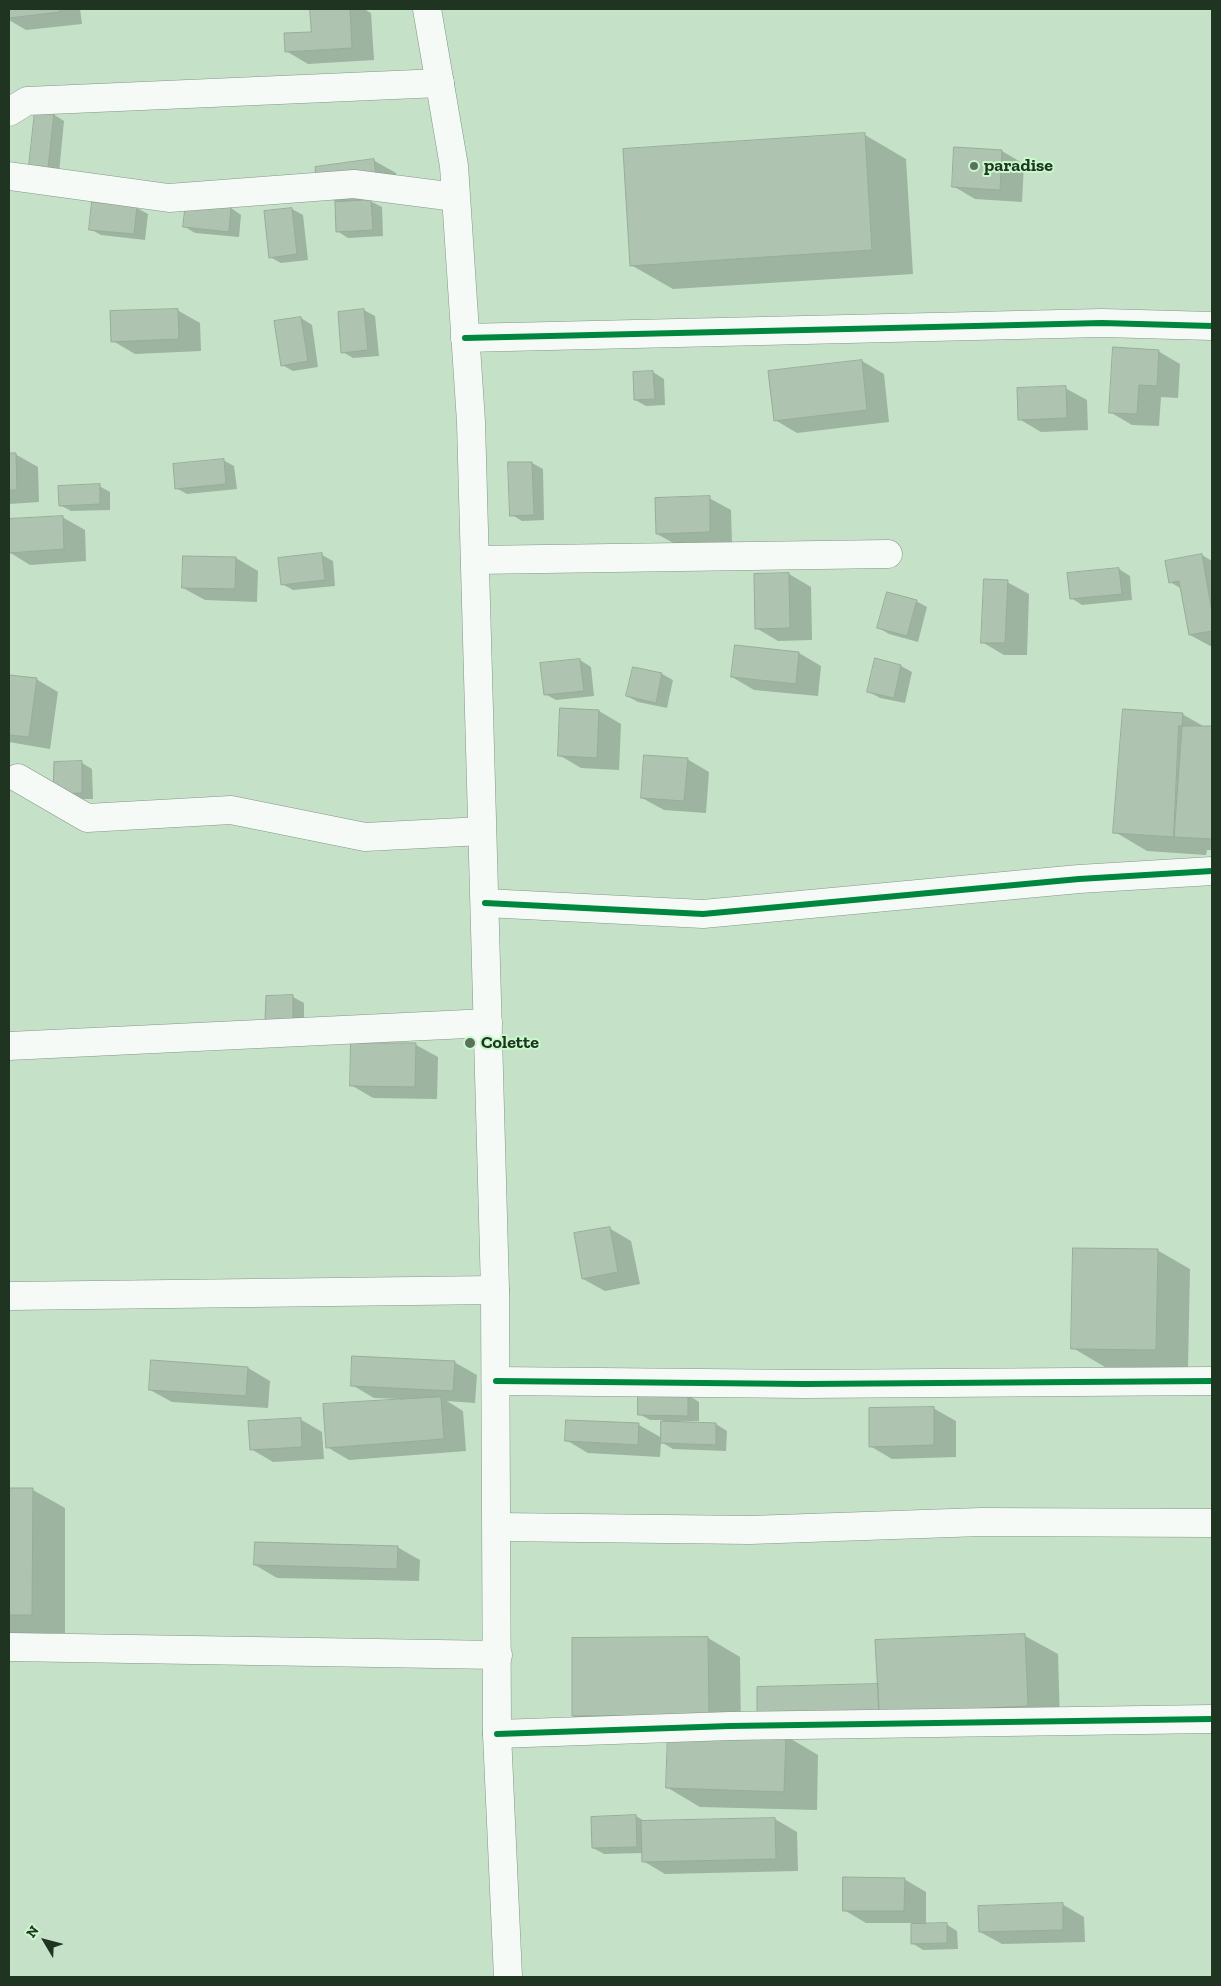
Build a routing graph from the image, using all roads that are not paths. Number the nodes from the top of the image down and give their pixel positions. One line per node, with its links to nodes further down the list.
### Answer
1 (427, 9): 2 (street)
2 (440, 83): 3 (street); 5 (street)
3 (15, 105)
4 (9, 176): 5 (street)
5 (455, 198): 7 (street)
6 (1212, 326): 7 (street)
7 (465, 338): 9 (street)
8 (888, 554): 9 (street)
9 (475, 560): 11 (street)
10 (18, 778): 11 (street)
11 (482, 831): 13 (street)
12 (1212, 871): 13 (street)
13 (484, 903): 14 (street)
14 (488, 1023): 15 (street); 16 (street)
15 (9, 1046)
16 (495, 1290): 17 (street); 18 (street)
17 (9, 1296)
18 (496, 1381): 19 (street); 21 (street)
19 (1212, 1381)
20 (1212, 1523): 21 (street)
21 (497, 1527): 23 (street)
22 (9, 1647): 23 (street)
23 (498, 1655): 25 (street)
24 (1212, 1719): 25 (street)
25 (496, 1734): 26 (street)
26 (508, 1977)

